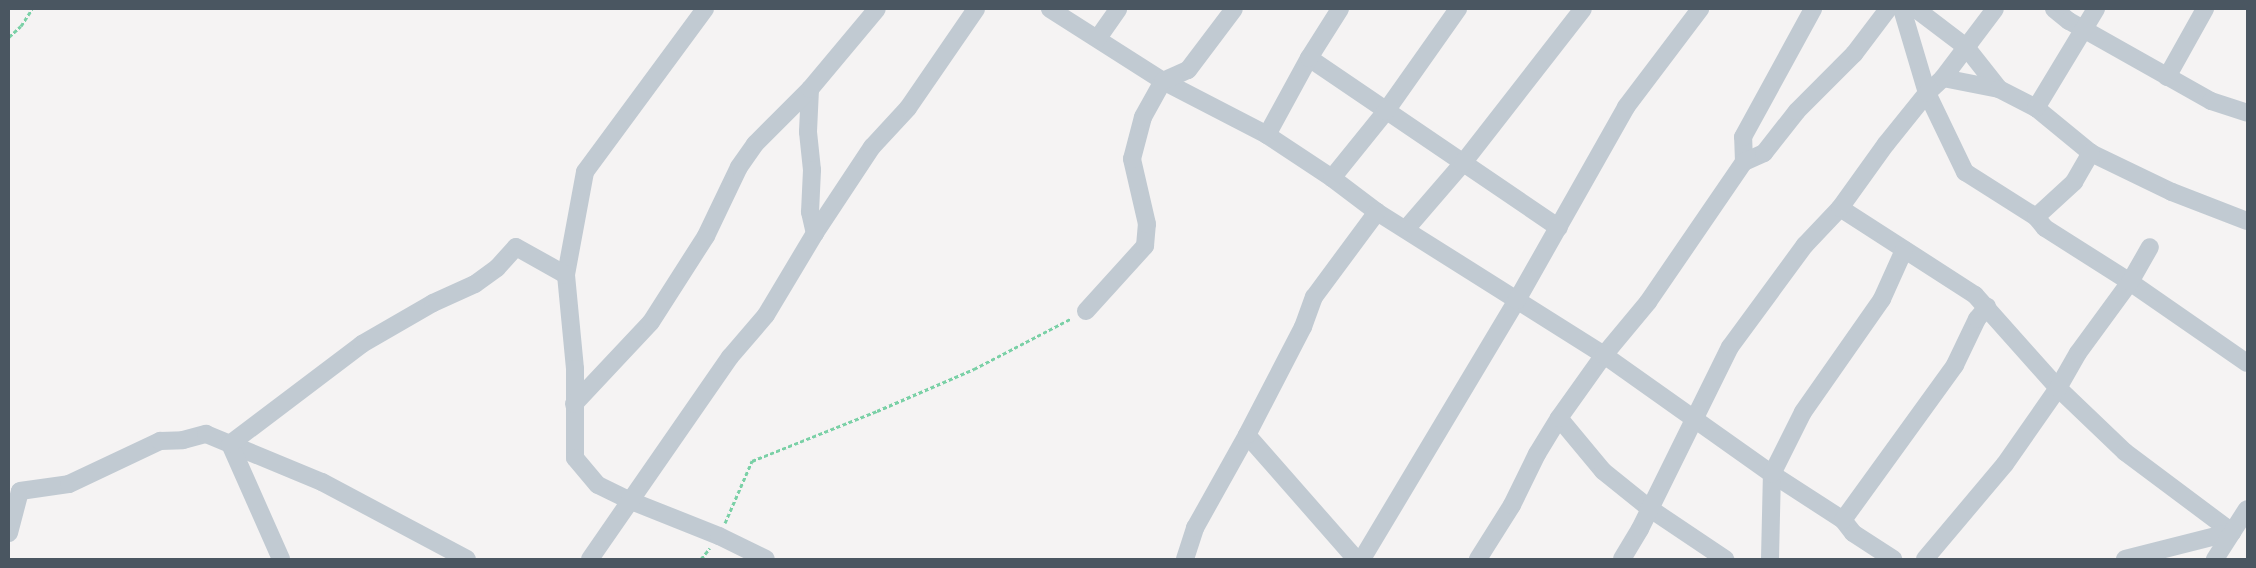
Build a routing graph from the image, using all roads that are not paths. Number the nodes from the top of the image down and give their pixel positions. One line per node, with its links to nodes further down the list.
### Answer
1 (705, 9): 46 (street)
2 (878, 9): 26 (street)
3 (976, 9): 43 (street)
4 (1050, 9): 20 (street)
5 (1118, 9): 20 (street)
6 (1234, 9): 25 (street)
7 (1340, 9): 22 (street)
8 (1458, 9): 30 (street)
9 (1583, 9): 35 (street)
10 (1700, 9): 41 (street)
11 (1813, 9): 34 (street)
12 (1888, 9): 34 (street)
13 (1902, 9): 28 (street)
14 (1916, 9): 21 (street)
15 (1995, 9): 21 (street)
16 (2054, 9): 19 (street)
17 (2096, 9): 19 (street)
18 (2205, 9): 23 (street)
19 (2084, 27): 23 (street); 29 (street)
20 (1098, 38): 25 (street)
21 (1966, 47): 24 (street); 27 (street)
22 (1309, 58): 30 (street); 32 (street)
23 (2167, 77): 31 (street)
24 (1943, 78): 27 (street); 28 (street)
25 (1163, 81): 32 (street); 50 (street)
26 (810, 89): 43 (street); 54 (street)
27 (1998, 89): 29 (street)
28 (1927, 93): 37 (street); 39 (street)
29 (2036, 108): 33 (street)
30 (1386, 111): 35 (street); 36 (street)
31 (2247, 113)
32 (1267, 135): 36 (street)
33 (2090, 153): 39 (street); 40 (street)
34 (1744, 162): 51 (street)
35 (1463, 164): 41 (street); 42 (street)
36 (1332, 178): 38 (street)
37 (1840, 208): 45 (street); 56 (street)
38 (1377, 212): 42 (street); 57 (street)
39 (2036, 217): 47 (street)
40 (2247, 219)
41 (1559, 228): 48 (street)
42 (1406, 229): 48 (street)
43 (815, 233): 60 (street)
44 (2150, 247): 47 (street)
45 (1904, 250): 49 (street); 59 (street)
46 (566, 275): 54 (street); 58 (street)
47 (2130, 282): 52 (street); 53 (street)
48 (1517, 300): 51 (street); 72 (street)
49 (1987, 307): 53 (street); 63 (street)
50 (1086, 311)
51 (1604, 355): 55 (street); 56 (street)
52 (2247, 362)
53 (2058, 388): 64 (street); 78 (street)
54 (574, 404): 60 (street)
55 (1559, 418): 61 (street); 73 (street)
56 (1693, 420): 59 (street); 61 (street)
57 (1247, 435): 70 (street); 71 (street)
58 (230, 444): 65 (street); 66 (street); 67 (street)
59 (1772, 474): 63 (street); 76 (street)
60 (631, 501): 68 (street); 69 (street)
61 (1649, 508): 74 (street); 75 (street)
62 (2247, 509): 64 (street)
63 (1843, 520): 77 (street)
64 (2232, 532): 79 (street); 80 (street)
65 (9, 533)
66 (281, 559)
67 (467, 559)
68 (590, 559)
69 (766, 559)
70 (1185, 559)
71 (1356, 559)
72 (1362, 559)
73 (1478, 559)
74 (1622, 559)
75 (1725, 559)
76 (1770, 559)
77 (1893, 559)
78 (1926, 559)
79 (2125, 559)
80 (2214, 559)

